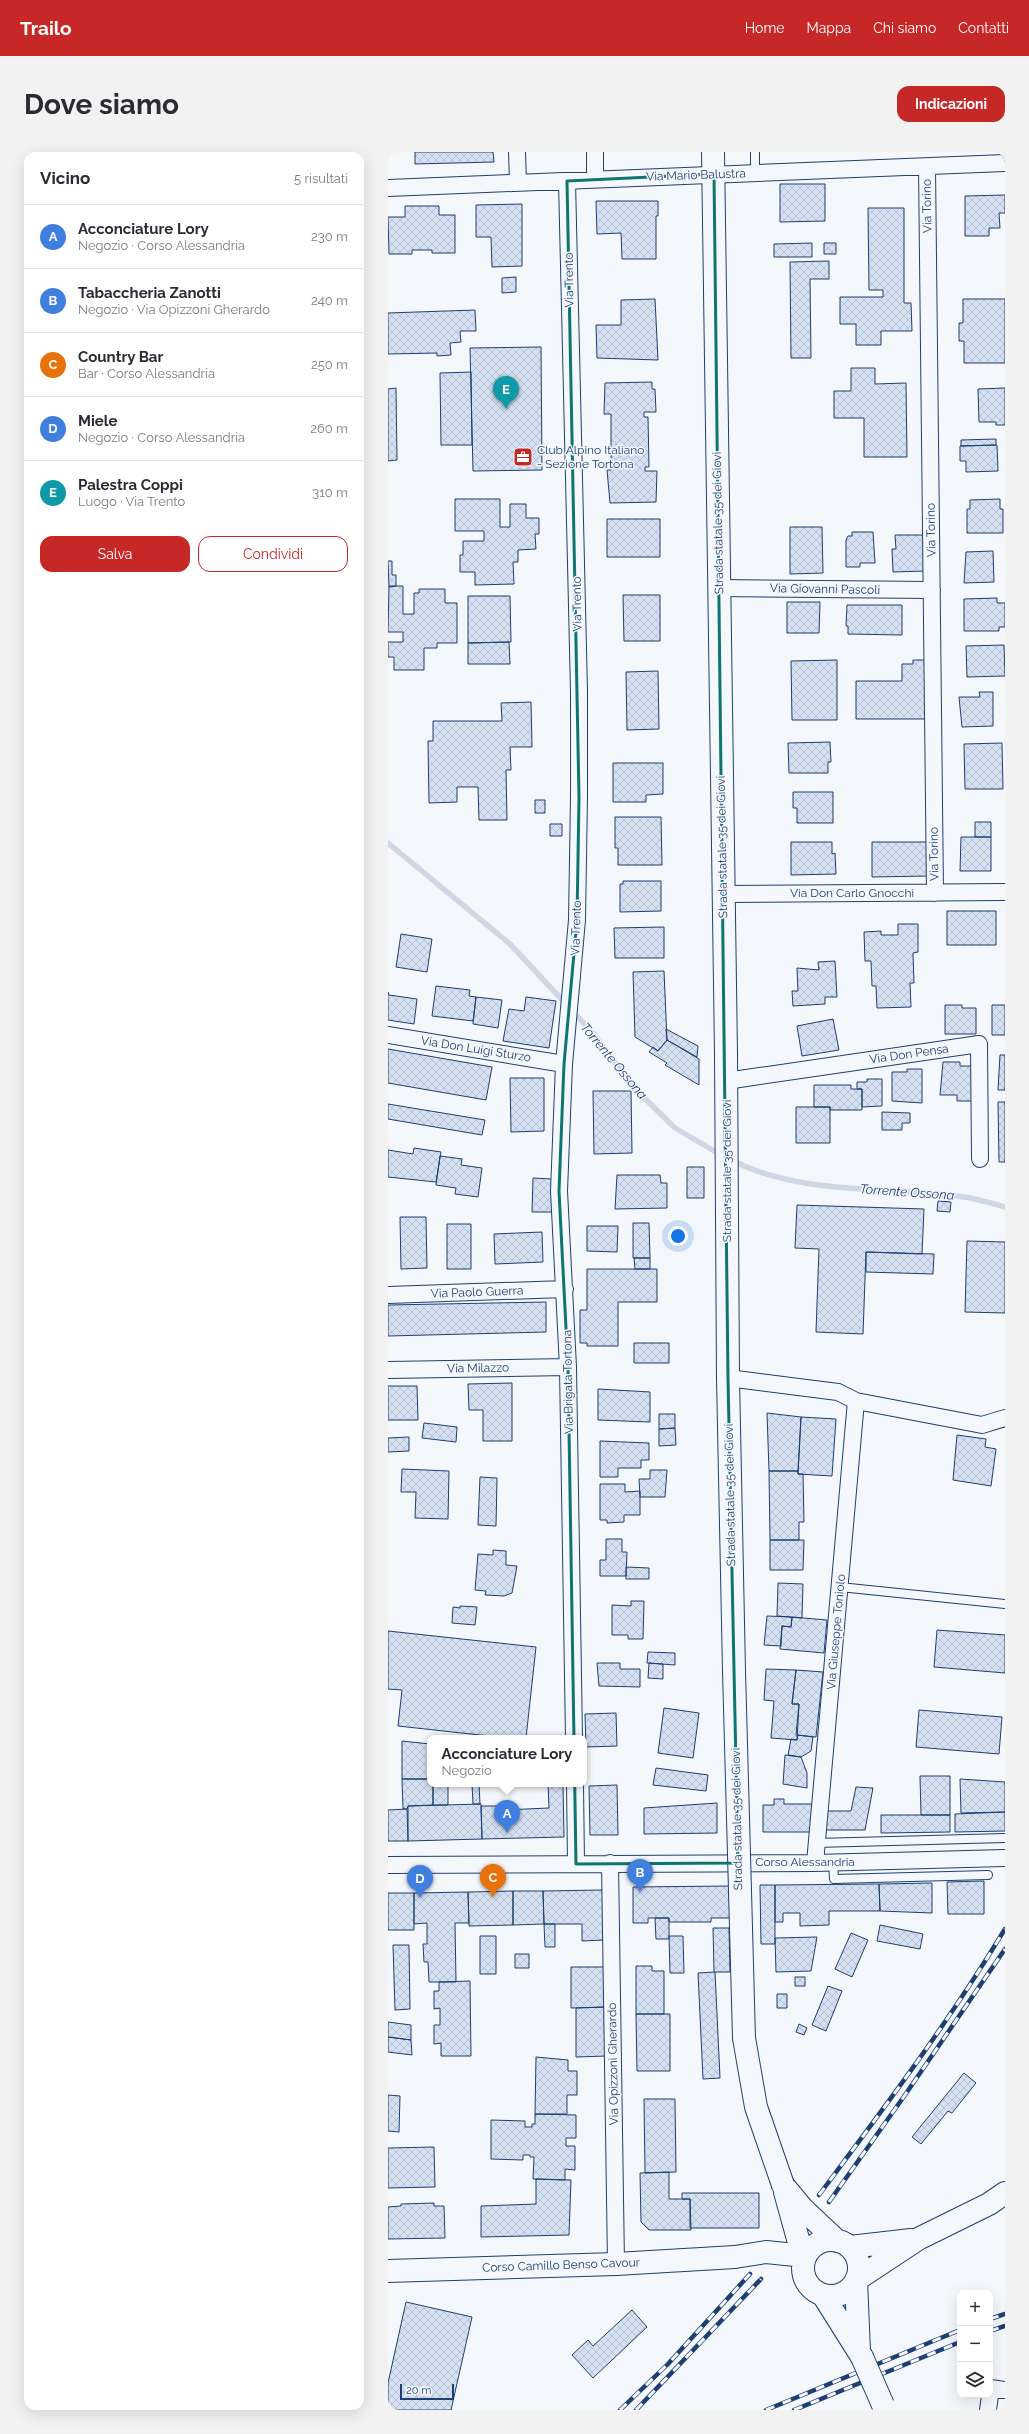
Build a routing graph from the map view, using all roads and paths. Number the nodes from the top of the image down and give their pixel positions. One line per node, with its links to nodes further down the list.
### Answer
1 (517, 152): 11 (street)
2 (595, 152): 9 (street)
3 (714, 152): 8 (main road, Strada statale 35 dei Giovi)
4 (755, 152): 7 (lane)
5 (1005, 163): 6 (street, Via Mario Balustra)
6 (927, 167): 7 (street, Via Mario Balustra); 14 (street, Via Torino)
7 (755, 173): 8 (street, Via Mario Balustra)
8 (714, 174): 9 (street, Via Mario Balustra); 13 (main road, Strada statale 35 dei Giovi)
9 (596, 180): 10 (street, Via Mario Balustra)
10 (567, 181): 11 (street, Via Mario Balustra); 18 (street, Via Trento)
11 (518, 183): 12 (street, Via Mario Balustra)
12 (388, 188)
13 (718, 588): 14 (street, Via Giovanni Pascoli); 17 (main road, Strada statale 35 dei Giovi)
14 (932, 590): 16 (street, Via Torino)
15 (1005, 892): 16 (street, Via Don Carlo Gnocchi)
16 (935, 893): 17 (street, Via Don Carlo Gnocchi)
17 (723, 894): 21 (main road, Strada statale 35 dei Giovi)
18 (569, 1026): 20 (street, Via Brigata Tortona)
19 (388, 1035): 20 (street, Via Don Luigi Sturzo)
20 (564, 1064): 23 (street, Via Brigata Tortona)
21 (726, 1081): 22 (street, Via Don Pensa); 27 (main road, Strada statale 35 dei Giovi)
22 (980, 1159)
23 (565, 1289): 24 (street, Via Paolo Guerra); 25 (street, Via Brigata Tortona)
24 (388, 1295)
25 (568, 1367): 26 (street, Via Milazzo); 32 (street, Via Brigata Tortona)
26 (388, 1370)
27 (728, 1378): 28 (street); 43 (main road, Strada statale 35 dei Giovi, bridge)
28 (856, 1401): 29 (street); 30 (street, Via Giuseppe Toniolo)
29 (1005, 1418)
30 (840, 1587): 31 (lane); 35 (street, Via Giuseppe Toniolo)
31 (1005, 1604)
32 (574, 1735)
33 (574, 1787): 40 (street)
34 (1005, 1838): 35 (lane)
35 (816, 1843): 39 (street, Via Giuseppe Toniolo)
36 (1005, 1858): 37 (street, Corso Alessandria)
37 (833, 1862): 39 (street, Corso Alessandria); 42 (lane)
38 (610, 1863): 39 (street, Corso Alessandria); 40 (street, Corso Alessandria); 49 (street, Via Opizzoni Gherardo)
39 (815, 1863)
40 (576, 1864): 41 (street, Corso Alessandria)
41 (388, 1865)
42 (988, 1875)
43 (783, 2185): 46 (main road, Strada statale 35 dei Giovi); 47 (main road, Strada statale 35 dei Giovi)
44 (1005, 2193): 45 (main road)
45 (918, 2238): 46 (main road); 52 (main road)
46 (843, 2244): 47 (main road); 52 (main road)
47 (805, 2255): 48 (main road, Corso Camillo Benso Cavour); 51 (main road)
48 (735, 2257): 49 (main road, Corso Camillo Benso Cavour); 51 (main road, Corso Camillo Benso Cavour)
49 (616, 2264): 50 (main road, Corso Camillo Benso Cavour)
50 (388, 2271)
51 (804, 2278): 53 (main road)
52 (856, 2280): 53 (main road); 54 (main road)
53 (823, 2295): 54 (main road)
54 (860, 2354): 56 (main road, bridge)
55 (1005, 2390): 57 (street)
56 (884, 2407)
57 (988, 2410)

